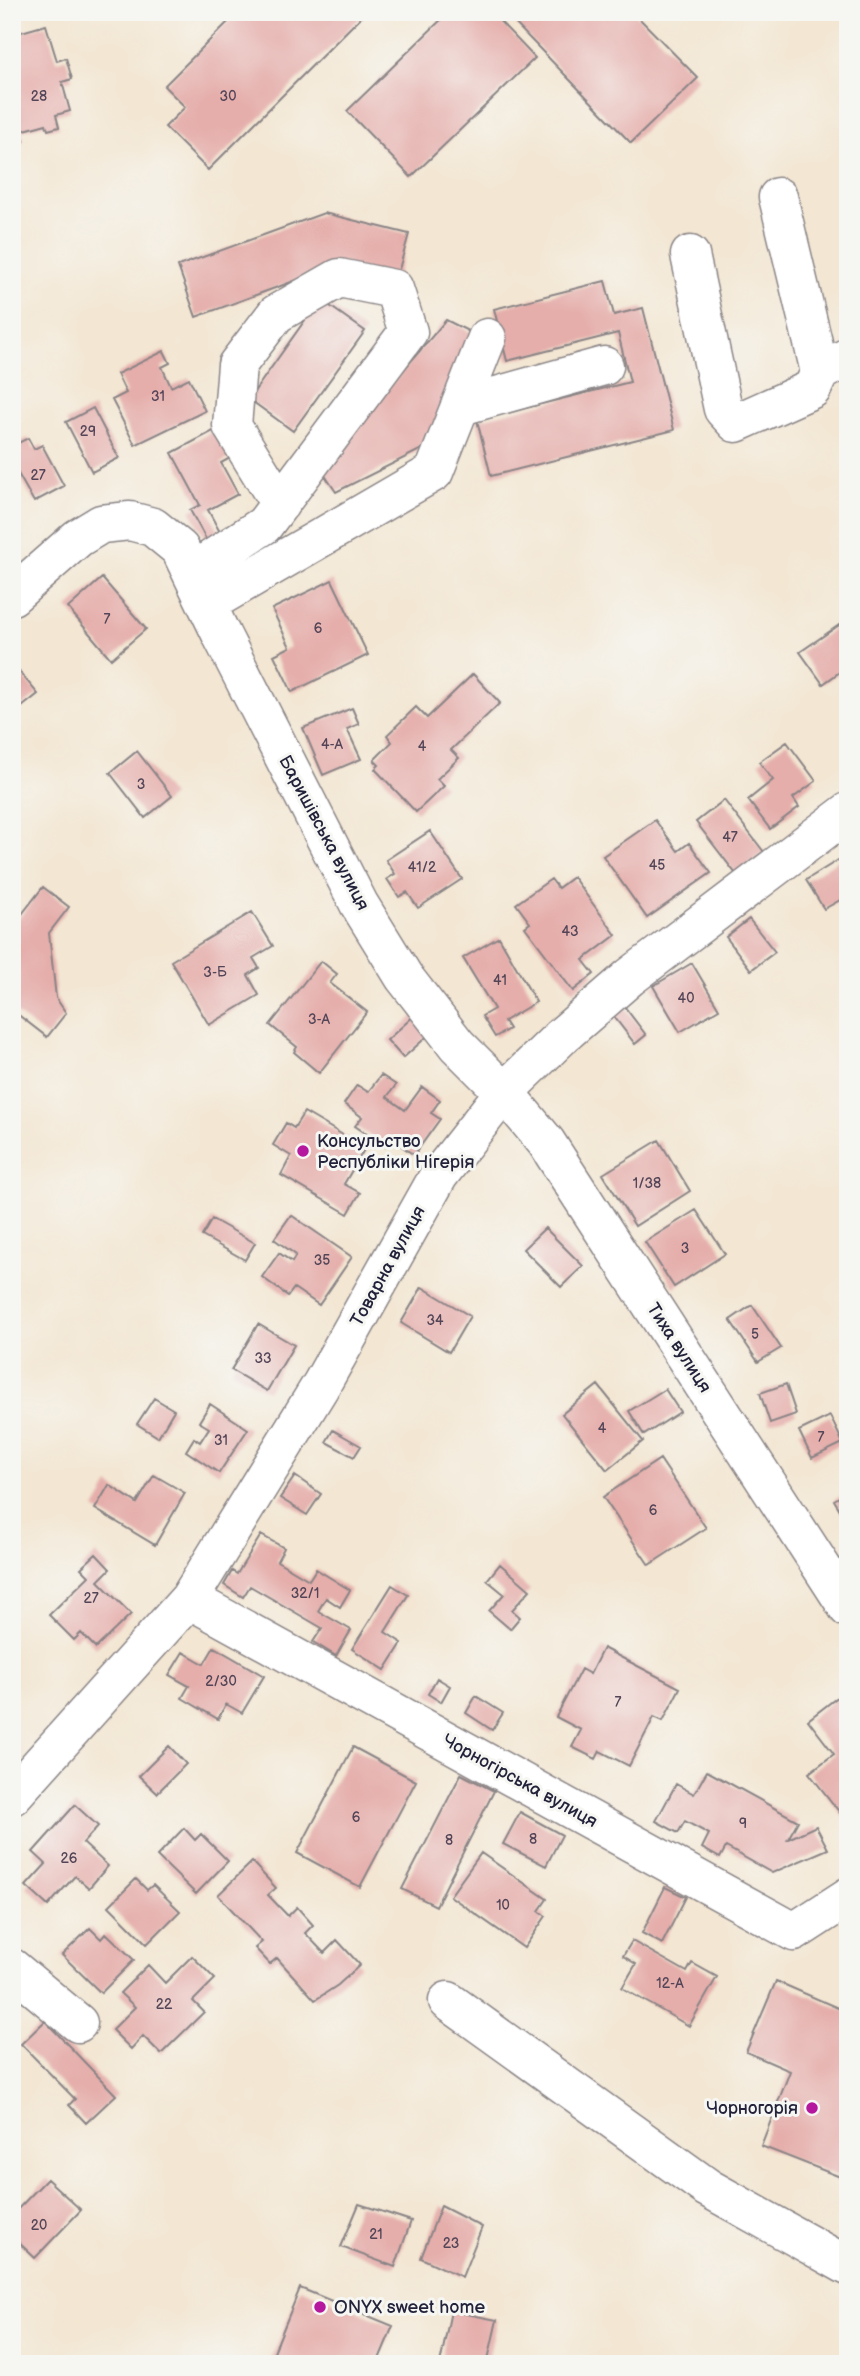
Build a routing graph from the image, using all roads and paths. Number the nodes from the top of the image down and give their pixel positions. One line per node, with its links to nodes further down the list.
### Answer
1 (778, 197): 4 (street)
2 (690, 256): 4 (street)
3 (487, 338): 6 (street)
4 (834, 364)
5 (604, 366): 6 (street)
6 (461, 406): 8 (street)
7 (280, 504): 7 (street); 8 (street)
8 (193, 575): 9 (street); 11 (street, Баришівська вулиця)
9 (12, 596)
10 (848, 812): 11 (street, Товарна вулиця)
11 (504, 1092): 12 (street, Товарна вулиця); 13 (street, Тиха вулиця)
12 (189, 1600): 14 (street, Товарна вулиця); 15 (street, Чорногірська вулиця)
13 (848, 1608)
14 (12, 1796)
15 (848, 1897)
16 (12, 1968): 18 (street)
17 (448, 2001): 19 (street)
18 (78, 2023)
19 (848, 2266)

